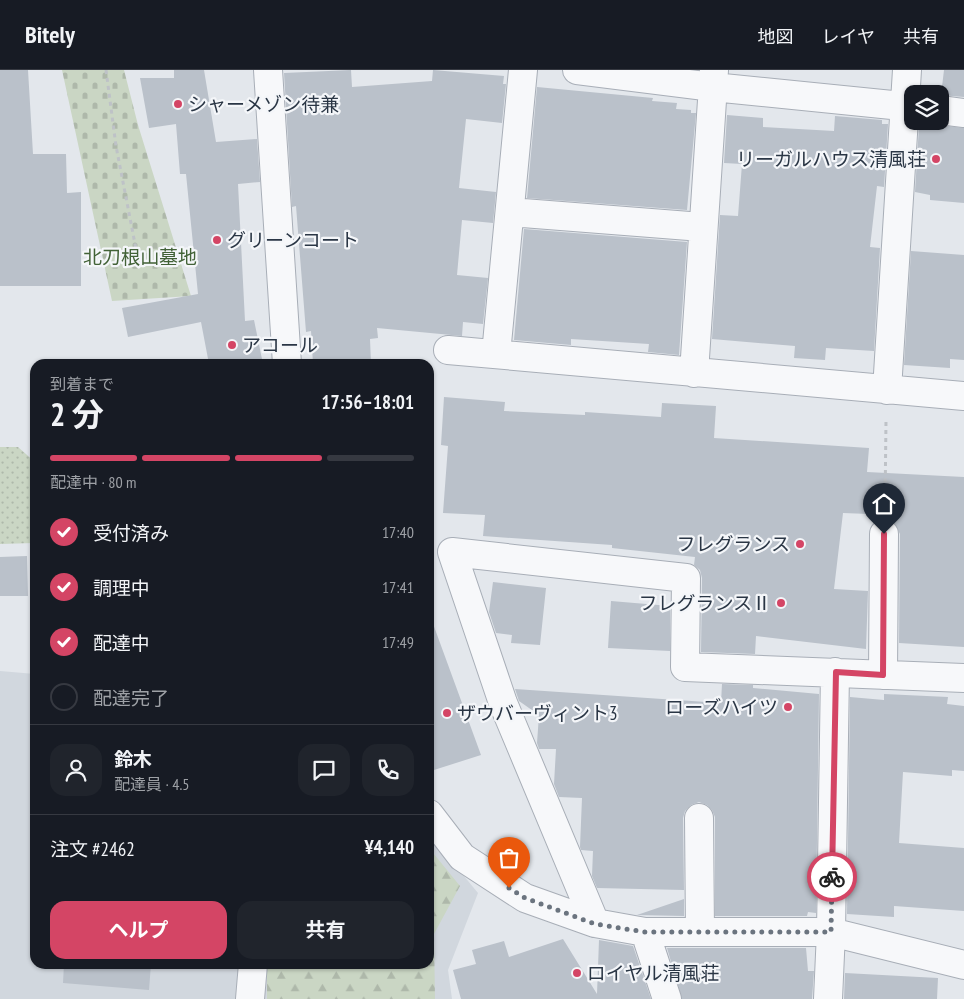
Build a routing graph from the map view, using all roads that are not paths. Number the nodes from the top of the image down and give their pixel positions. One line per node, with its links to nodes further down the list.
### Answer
1 (268, 70): 15 (street)
2 (523, 70): 11 (street)
3 (577, 70): 5 (street)
4 (907, 70): 6 (street)
5 (713, 78): 7 (street); 12 (street)
6 (908, 85)
7 (904, 105)
8 (949, 111): 9 (street)
9 (964, 113)
10 (907, 130): 17 (street)
11 (510, 212): 12 (street); 14 (street)
12 (702, 227): 16 (street)
13 (448, 350): 14 (street)
14 (496, 354): 16 (street)
15 (287, 359)
16 (694, 373): 17 (street)
17 (887, 390): 18 (street)
18 (964, 396)
19 (884, 534): 21 (street)
20 (836, 672): 21 (street); 25 (street); 28 (street)
21 (883, 675): 22 (street)
22 (964, 678)
23 (699, 818): 27 (street)
24 (434, 821): 25 (street)
25 (595, 924): 26 (street)
26 (645, 932): 27 (street); 32 (street)
27 (700, 932): 28 (street)
28 (831, 932): 29 (street); 33 (street)
29 (964, 965)
30 (253, 969): 31 (street)
31 (250, 999)
32 (667, 999)
33 (828, 999)

